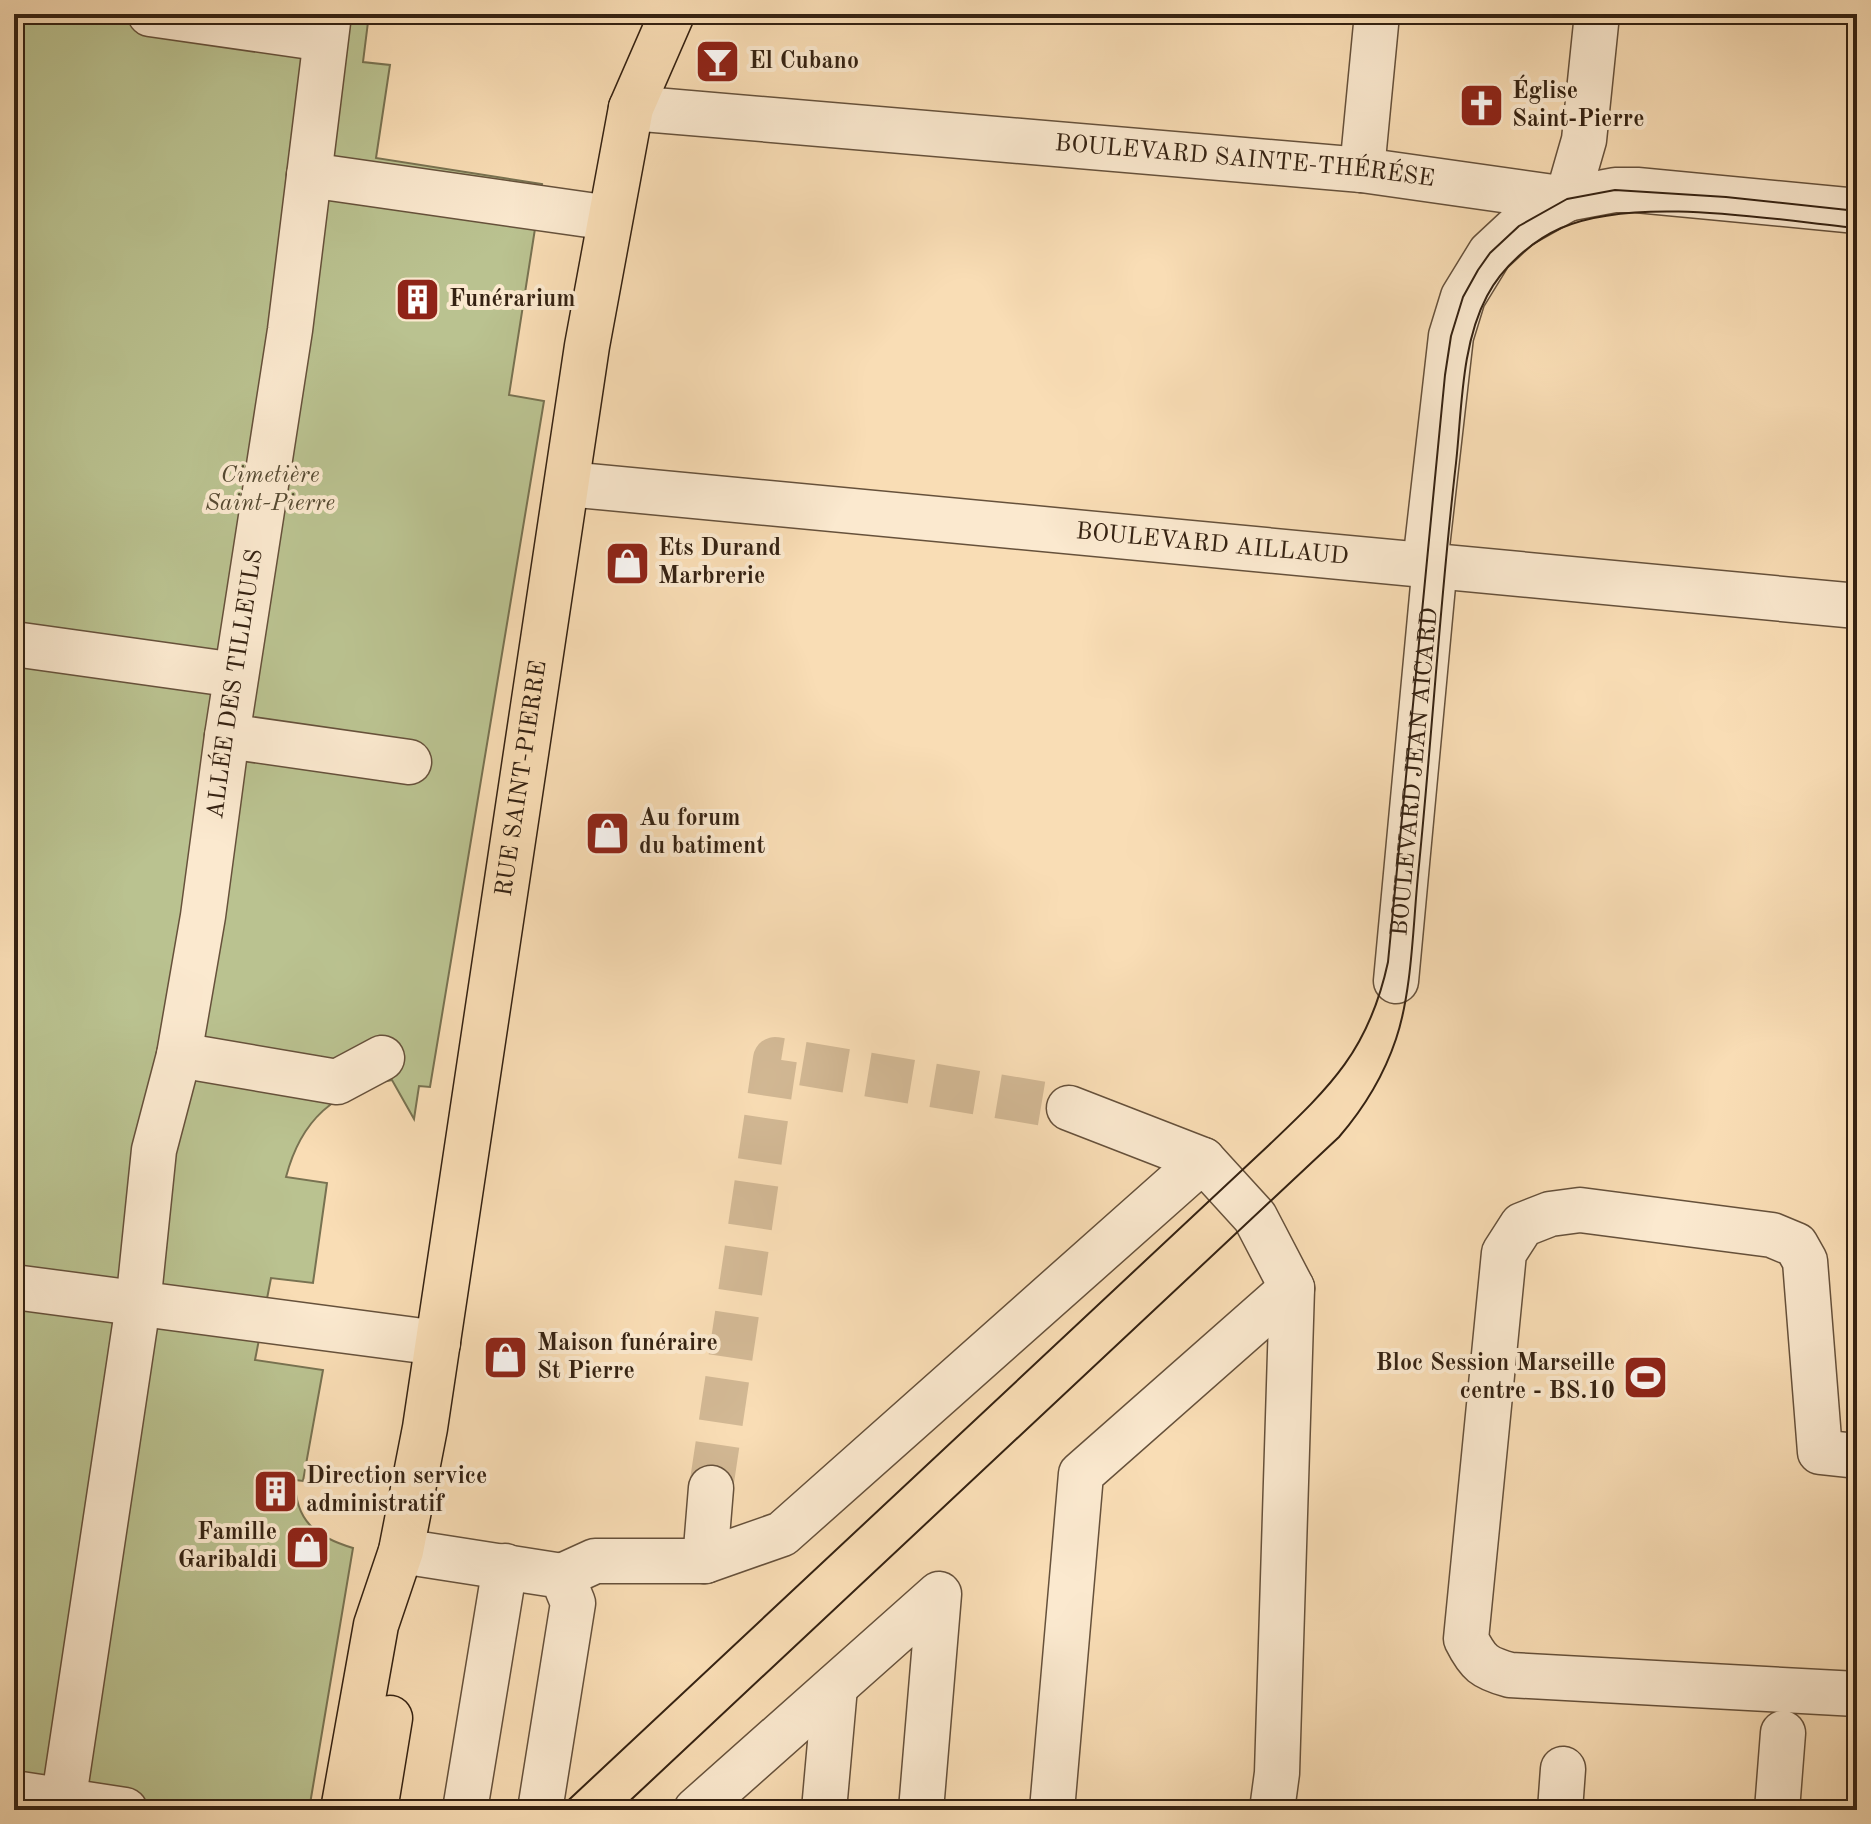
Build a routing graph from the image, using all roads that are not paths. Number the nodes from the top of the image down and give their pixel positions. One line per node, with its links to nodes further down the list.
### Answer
1 (150, 14): 5 (street)
2 (672, 14): 6 (main road, RUE SAINT-PIERRE)
3 (1377, 14): 7 (street)
4 (1597, 14): 9 (street)
5 (327, 26): 8 (street, ALLÉE DES TILLEULS)
6 (631, 108): 7 (street, BOULEVARD SAINTE-THÉRÉSE); 11 (main road, RUE SAINT-PIERRE)
7 (1362, 170): 9 (street, BOULEVARD SAINTE-THÉRÉSE)
8 (309, 175): 11 (street); 16 (street, ALLÉE DES TILLEULS)
9 (1567, 199): 10 (street, BOULEVARD SAINTE-THÉRÉSE); 13 (street, BOULEVARD JEAN AICARD)
10 (1857, 211)
11 (610, 218): 12 (main road, RUE SAINT-PIERRE)
12 (567, 484): 13 (street, BOULEVARD AILLAUD); 27 (main road, RUE SAINT-PIERRE)
13 (1430, 564): 14 (street, BOULEVARD AILLAUD); 19 (street, BOULEVARD JEAN AICARD)
14 (1857, 606)
15 (14, 644): 16 (street)
16 (236, 675): 17 (street, ALLÉE DES TILLEULS)
17 (227, 736): 18 (street); 20 (street, ALLÉE DES TILLEULS)
18 (409, 762)
19 (1396, 981)
20 (179, 1055): 21 (street); 26 (street, ALLÉE DES TILLEULS)
21 (382, 1058)
22 (1069, 1108): 23 (street)
23 (1203, 1160): 25 (street); 31 (street)
24 (14, 1287): 26 (street)
25 (1292, 1288): 48 (street); 49 (street)
26 (138, 1305): 27 (street); 39 (street, ALLÉE DES TILLEULS)
27 (438, 1343): 30 (main road, RUE SAINT-PIERRE)
28 (1857, 1456): 35 (street)
29 (711, 1488): 31 (street)
30 (401, 1551): 32 (street); 41 (main road, RUE SAINT-PIERRE); 42 (main road, RUE SAINT-PIERRE)
31 (705, 1561): 33 (street)
32 (505, 1566): 33 (street); 43 (street)
33 (562, 1576): 44 (street)
34 (835, 1687): 38 (street); 46 (street); 47 (street)
35 (1857, 1694)
36 (1783, 1733): 50 (street)
37 (14, 1793): 39 (street)
38 (727, 1796): 45 (street)
39 (63, 1805): 40 (street)
40 (125, 1810)
41 (343, 1810)
42 (375, 1810)
43 (465, 1810)
44 (540, 1810)
45 (696, 1810)
46 (824, 1810)
47 (921, 1810)
48 (1052, 1810)
49 (1272, 1810)
50 (1777, 1810)

